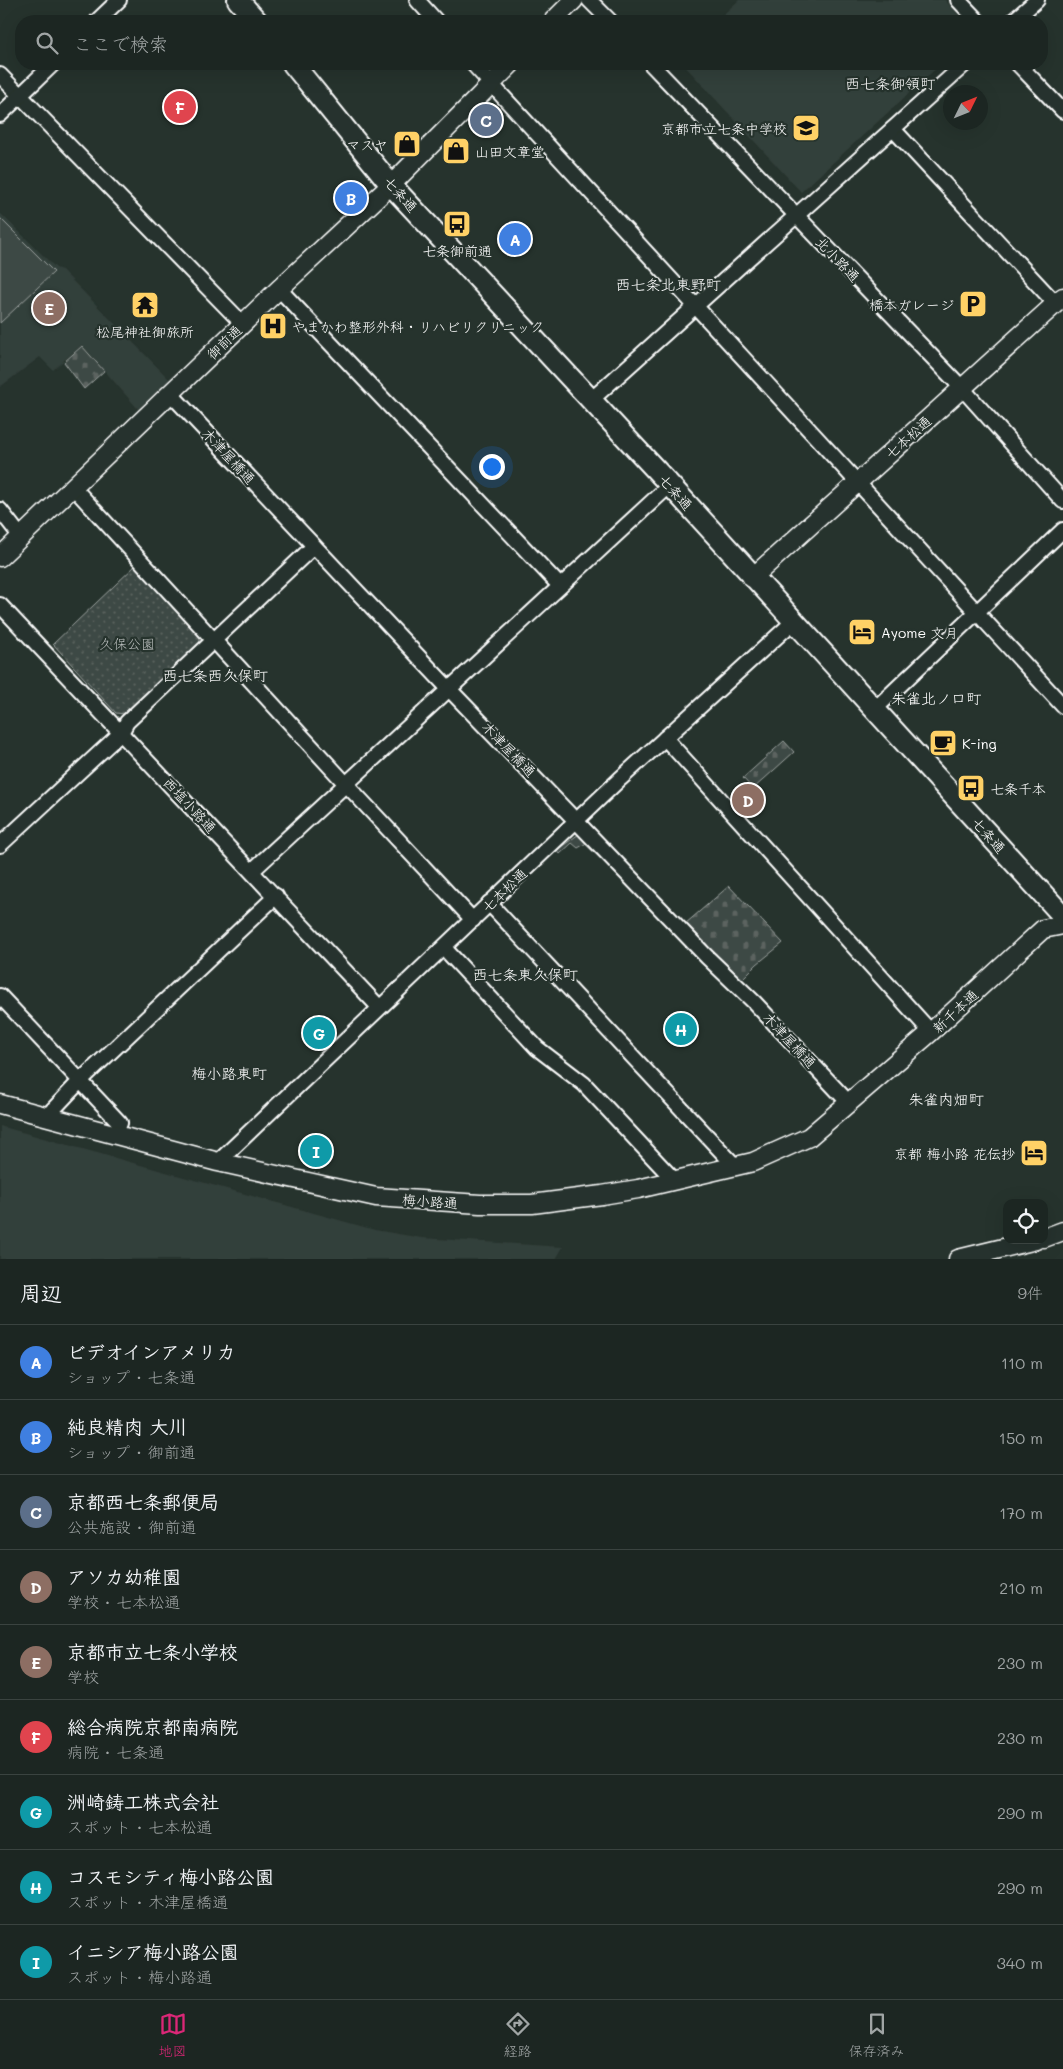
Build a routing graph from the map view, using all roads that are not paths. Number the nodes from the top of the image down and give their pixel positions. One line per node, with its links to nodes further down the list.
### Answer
1 (119, 0): 8 (street)
2 (238, 0): 9 (main road)
3 (417, 0): 10 (street)
4 (574, 0): 11 (street)
5 (589, 0): 12 (street)
6 (958, 0): 13 (street)
7 (1037, 0): 14 (street)
8 (103, 15)
9 (252, 15)
10 (431, 15)
11 (559, 15)
12 (604, 15)
13 (972, 15)
14 (1020, 15)
15 (48, 70): 24 (street)
16 (298, 70): 28 (main road, 七条通)
17 (478, 70): 23 (street)
18 (505, 70): 23 (street, 御前通)
19 (657, 70): 29 (street, 北小路通)
20 (958, 70): 27 (street)
21 (1024, 70): 25 (street)
22 (0, 75): 24 (street)
23 (491, 84): 28 (street, 御前通); 32 (street)
24 (20, 96): 26 (street); 33 (street)
25 (1063, 111)
26 (0, 114)
27 (893, 129): 29 (street); 31 (street)
28 (391, 185): 30 (street, 御前通); 36 (main road, 七条通)
29 (796, 215): 32 (street); 34 (street, 北小路通)
30 (278, 289): 33 (street, 御前通); 47 (street)
31 (1059, 301): 34 (street, 七本松通)
32 (697, 306): 36 (street); 37 (street)
33 (243, 324): 35 (street, 御前通)
34 (962, 388): 37 (street, 七本松通); 40 (street, 北小路通)
35 (170, 393): 39 (street, 御前通); 44 (street, 木津屋橋通)
36 (591, 400): 38 (main road, 七条通)
37 (858, 482): 46 (street, 七本松通); 49 (street)
38 (670, 485): 46 (main road, 七条通); 47 (street)
39 (73, 487): 43 (street, 御前通); 51 (street)
40 (1063, 502)
41 (0, 510): 43 (street)
42 (1063, 530): 49 (street)
43 (21, 537): 45 (street, 御前通)
44 (314, 546): 51 (street); 52 (street, 木津屋橋通)
45 (0, 557)
46 (752, 578): 50 (main road, 七条通)
47 (560, 586): 52 (street)
48 (0, 605): 55 (street, 西塩小路通)
49 (976, 612): 53 (street); 54 (street)
50 (793, 622): 54 (main road, 七条通); 56 (street, 七本松通)
51 (213, 640): 55 (street); 57 (street)
52 (450, 688): 57 (street); 58 (street, 木津屋橋通)
53 (1063, 706)
54 (874, 710): 63 (main road, 七条通)
55 (122, 733): 59 (street); 60 (street, 西塩小路通)
56 (665, 738): 58 (street, 七本松通); 69 (street)
57 (346, 784): 60 (street); 64 (street)
58 (578, 820): 62 (street, 七本松通); 71 (street, 木津屋橋通)
59 (0, 845)
60 (252, 870): 61 (street, 西塩小路通)
61 (276, 896): 68 (street, 西塩小路通); 70 (street)
62 (489, 903): 64 (street, 七本松通); 76 (street)
63 (1063, 916)
64 (474, 920): 66 (street, 七本松通)
65 (1063, 925): 69 (street, 新千本通)
66 (444, 948): 68 (street, 七本松通); 77 (street)
67 (0, 996): 70 (street)
68 (379, 1007): 75 (street, 七本松通)
69 (932, 1032): 71 (street, 新千本通)
70 (80, 1082): 73 (street); 74 (street)
71 (848, 1103): 76 (street, 梅小路通)
72 (0, 1104): 73 (street, 梅小路通)
73 (47, 1116): 74 (street, 梅小路通)
74 (116, 1135): 75 (street, 梅小路通)
75 (218, 1162): 77 (street, 梅小路通)
76 (736, 1167): 77 (street, 梅小路通)
77 (674, 1180)
78 (1063, 1231): 79 (street)
79 (1048, 1237)
80 (1020, 1244): 81 (street)
81 (958, 1259)

